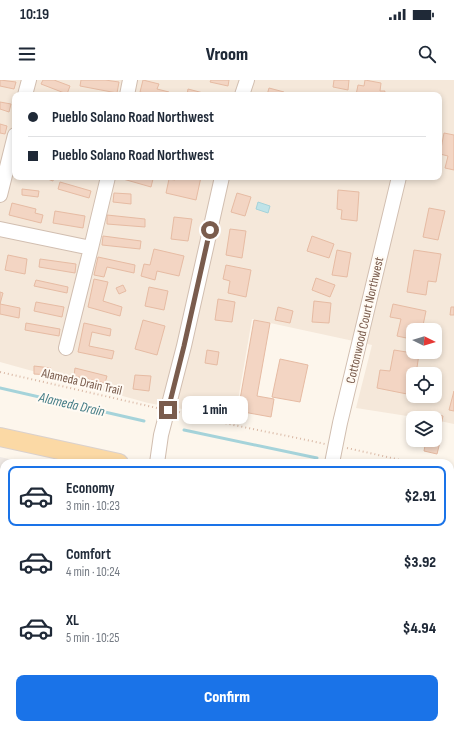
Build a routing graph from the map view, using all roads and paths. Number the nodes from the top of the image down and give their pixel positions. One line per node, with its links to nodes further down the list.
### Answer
1 (29, 80): 4 (street)
2 (130, 80): 5 (street)
3 (247, 80): 6 (street)
4 (26, 92)
5 (128, 92)
6 (243, 92)
7 (12, 147): 11 (street)
8 (107, 180): 13 (street)
9 (221, 180): 22 (street)
10 (398, 180): 23 (street, Cottonwood Court Northwest)
11 (0, 194)
12 (0, 228): 13 (street)
13 (92, 248): 14 (street)
14 (66, 348)
15 (0, 372): 16 (path, Alameda Drain Trail)
16 (159, 408)
17 (176, 412): 19 (path)
18 (0, 437): 21 (main road)
19 (326, 444)
20 (344, 448): 24 (path)
21 (94, 459)
22 (158, 459)
23 (333, 459)
24 (395, 459)

